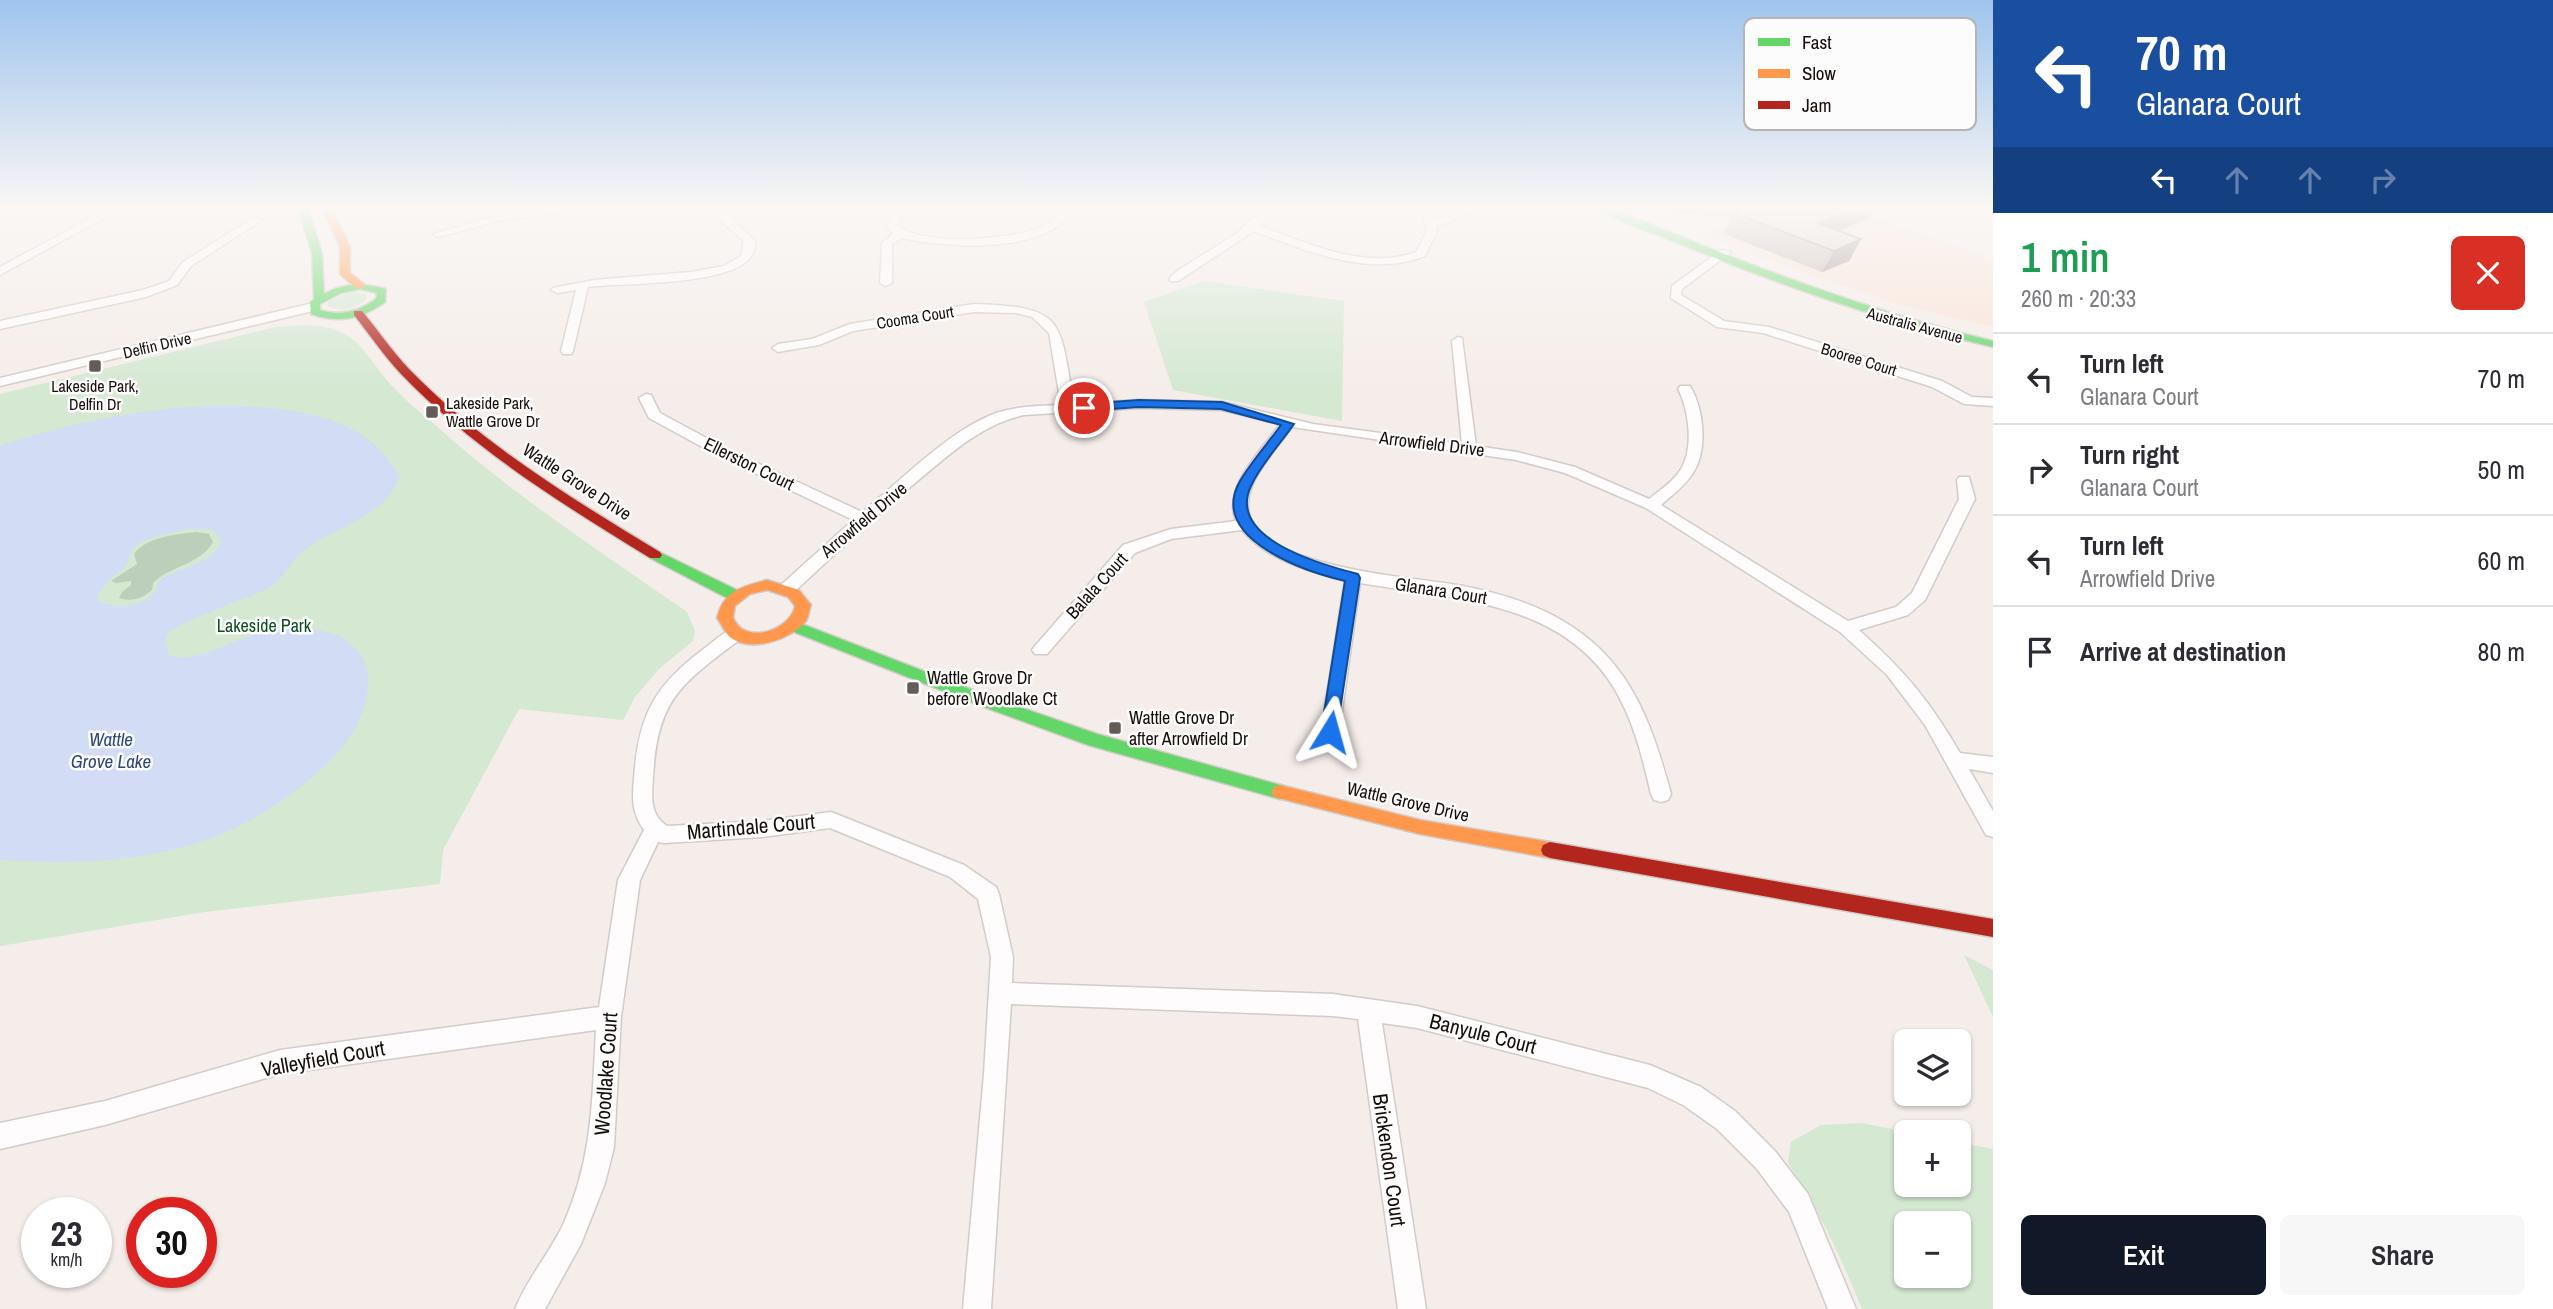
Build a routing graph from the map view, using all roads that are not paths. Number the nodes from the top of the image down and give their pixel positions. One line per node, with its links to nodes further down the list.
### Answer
1 (183, 269): 17 (street)
2 (317, 269): 15 (street)
3 (345, 269): 13 (street)
4 (718, 269): 12 (street)
5 (886, 269): 11 (street)
6 (1185, 269): 10 (street)
7 (1701, 269): 26 (street, Booree Court)
8 (1758, 269): 20 (street, Australis Avenue)
9 (1762, 269): 18 (street, Australis Avenue)
10 (1174, 279)
11 (886, 283)
12 (583, 285): 14 (street); 22 (street)
13 (360, 286): 15 (street); 16 (street)
14 (557, 290)
15 (316, 303): 16 (street); 23 (street, Delfin Drive)
16 (358, 313): 36 (street, Wattle Grove Drive)
17 (0, 325)
18 (1993, 338)
19 (1458, 341): 29 (street)
20 (1993, 344)
21 (778, 348): 27 (street, Cooma Court)
22 (568, 351)
23 (0, 382)
24 (1685, 389): 31 (street)
25 (646, 398): 32 (street, Ellerston Court)
26 (1993, 402)
27 (1068, 408): 28 (street, Arrowfield Drive); 32 (street, Arrowfield Drive)
28 (1288, 424): 29 (street, Arrowfield Drive); 33 (street)
29 (1469, 448): 31 (street, Arrowfield Drive)
30 (1964, 480): 38 (street)
31 (1651, 505): 38 (street, Arrowfield Drive)
32 (863, 519): 35 (street, Arrowfield Drive)
33 (1245, 525): 34 (street, Glanara Court); 40 (street, Balala Court)
34 (1353, 578): 41 (street); 44 (street, Glanara Court)
35 (788, 588): 36 (street); 37 (street)
36 (736, 596): 39 (street)
37 (794, 626): 39 (street); 47 (street, Wattle Grove Drive)
38 (1846, 628): 42 (street, Arrowfield Drive)
39 (737, 633): 46 (street)
40 (1041, 650)
41 (1330, 732)
42 (1956, 760): 43 (street); 45 (street, Arrowfield Drive)
43 (1993, 765)
44 (1661, 794)
45 (1993, 829)
46 (653, 830): 48 (street, Martindale Court); 50 (street, Woodlake Court)
47 (1993, 928)
48 (1000, 993): 49 (street, Banyule Court); 53 (street, Martindale Court)
49 (1368, 1010): 54 (street, Brickendon Court); 55 (street, Banyule Court)
50 (610, 1017): 51 (street, Valleyfield Court); 52 (street, Woodlake Court)
51 (0, 1136)
52 (529, 1309)
53 (976, 1309)
54 (1412, 1309)
55 (1842, 1309)

